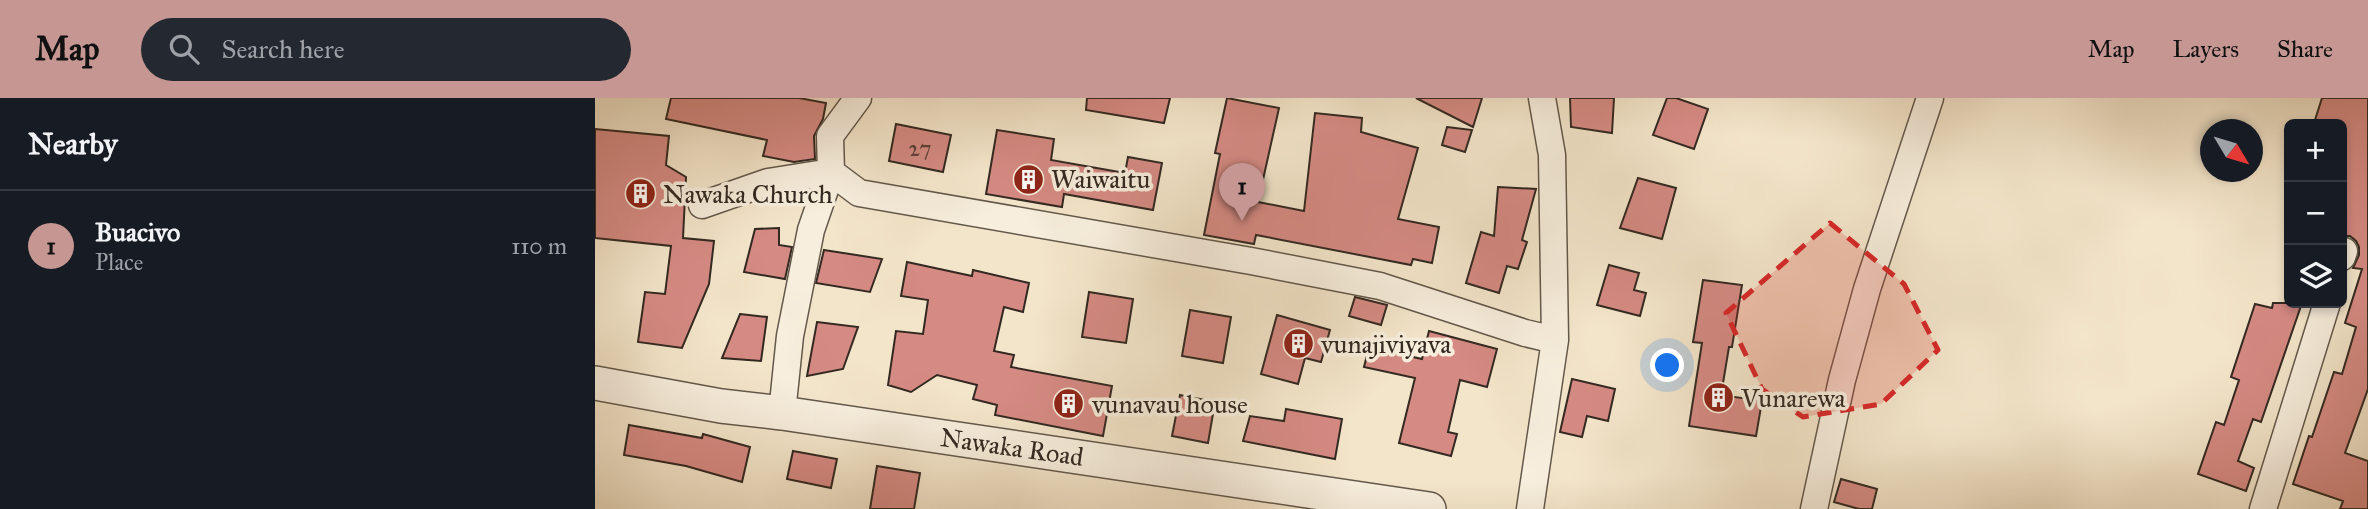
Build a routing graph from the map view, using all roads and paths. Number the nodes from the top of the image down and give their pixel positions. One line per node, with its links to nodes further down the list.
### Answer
1 (858, 98): 4 (street)
2 (1542, 98): 7 (street)
3 (1930, 98): 12 (street)
4 (831, 172): 5 (street); 7 (street); 9 (street)
5 (702, 205)
6 (2325, 308): 13 (street)
7 (1555, 340): 11 (street)
8 (595, 383): 9 (street, Nawaka Road)
9 (782, 413): 10 (street, Nawaka Road)
10 (1429, 509)
11 (1530, 509)
12 (1814, 509)
13 (2263, 509)

